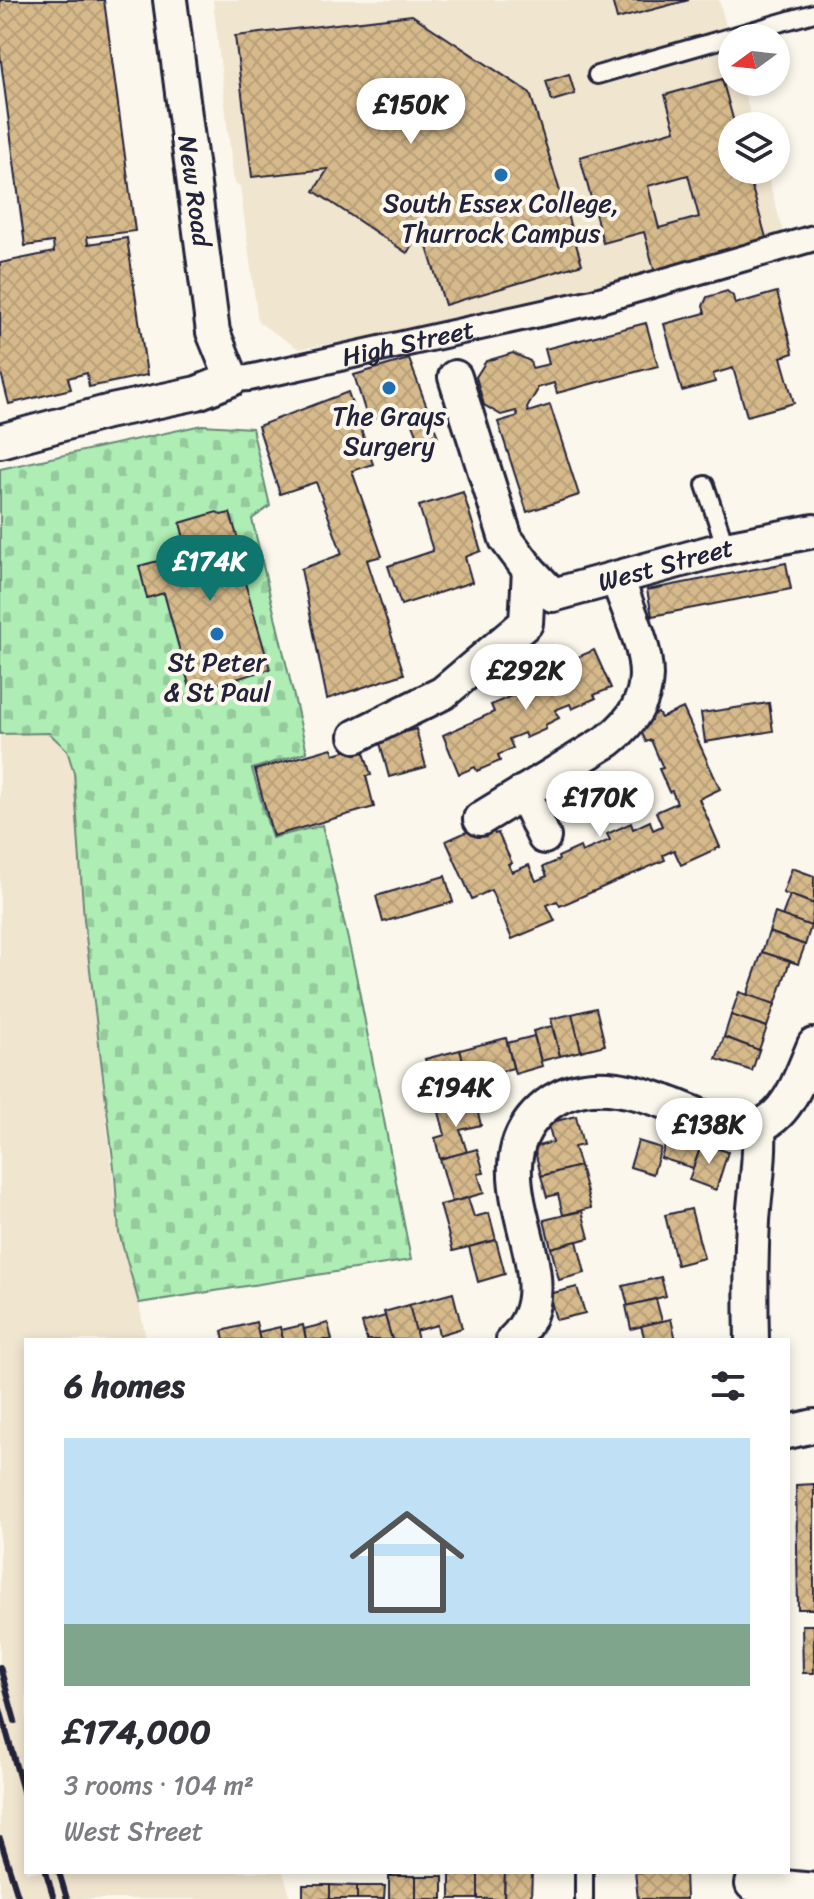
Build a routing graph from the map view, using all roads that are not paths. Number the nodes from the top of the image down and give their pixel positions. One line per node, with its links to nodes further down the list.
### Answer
1 (170, 0): 6 (street, New Road)
2 (814, 13): 3 (lane)
3 (597, 75)
4 (814, 238): 6 (street, High Street)
5 (455, 377): 11 (street, West Street)
6 (232, 379): 7 (street, High Street)
7 (0, 441)
8 (705, 485): 10 (lane)
9 (814, 531): 10 (street, West Street)
10 (726, 548): 12 (street, West Street)
11 (529, 570): 12 (street, West Street); 13 (street)
12 (617, 578): 14 (street)
13 (356, 736)
14 (523, 792): 15 (street); 16 (street)
15 (480, 819)
16 (544, 837)
17 (814, 1045): 18 (street)
18 (759, 1127): 19 (street); 20 (street)
19 (523, 1337)
20 (752, 1338)
21 (814, 1426): 22 (street)
22 (790, 1432)
23 (584, 1874): 26 (lane)
24 (752, 1885): 25 (street)
25 (814, 1890)
26 (584, 1899)

